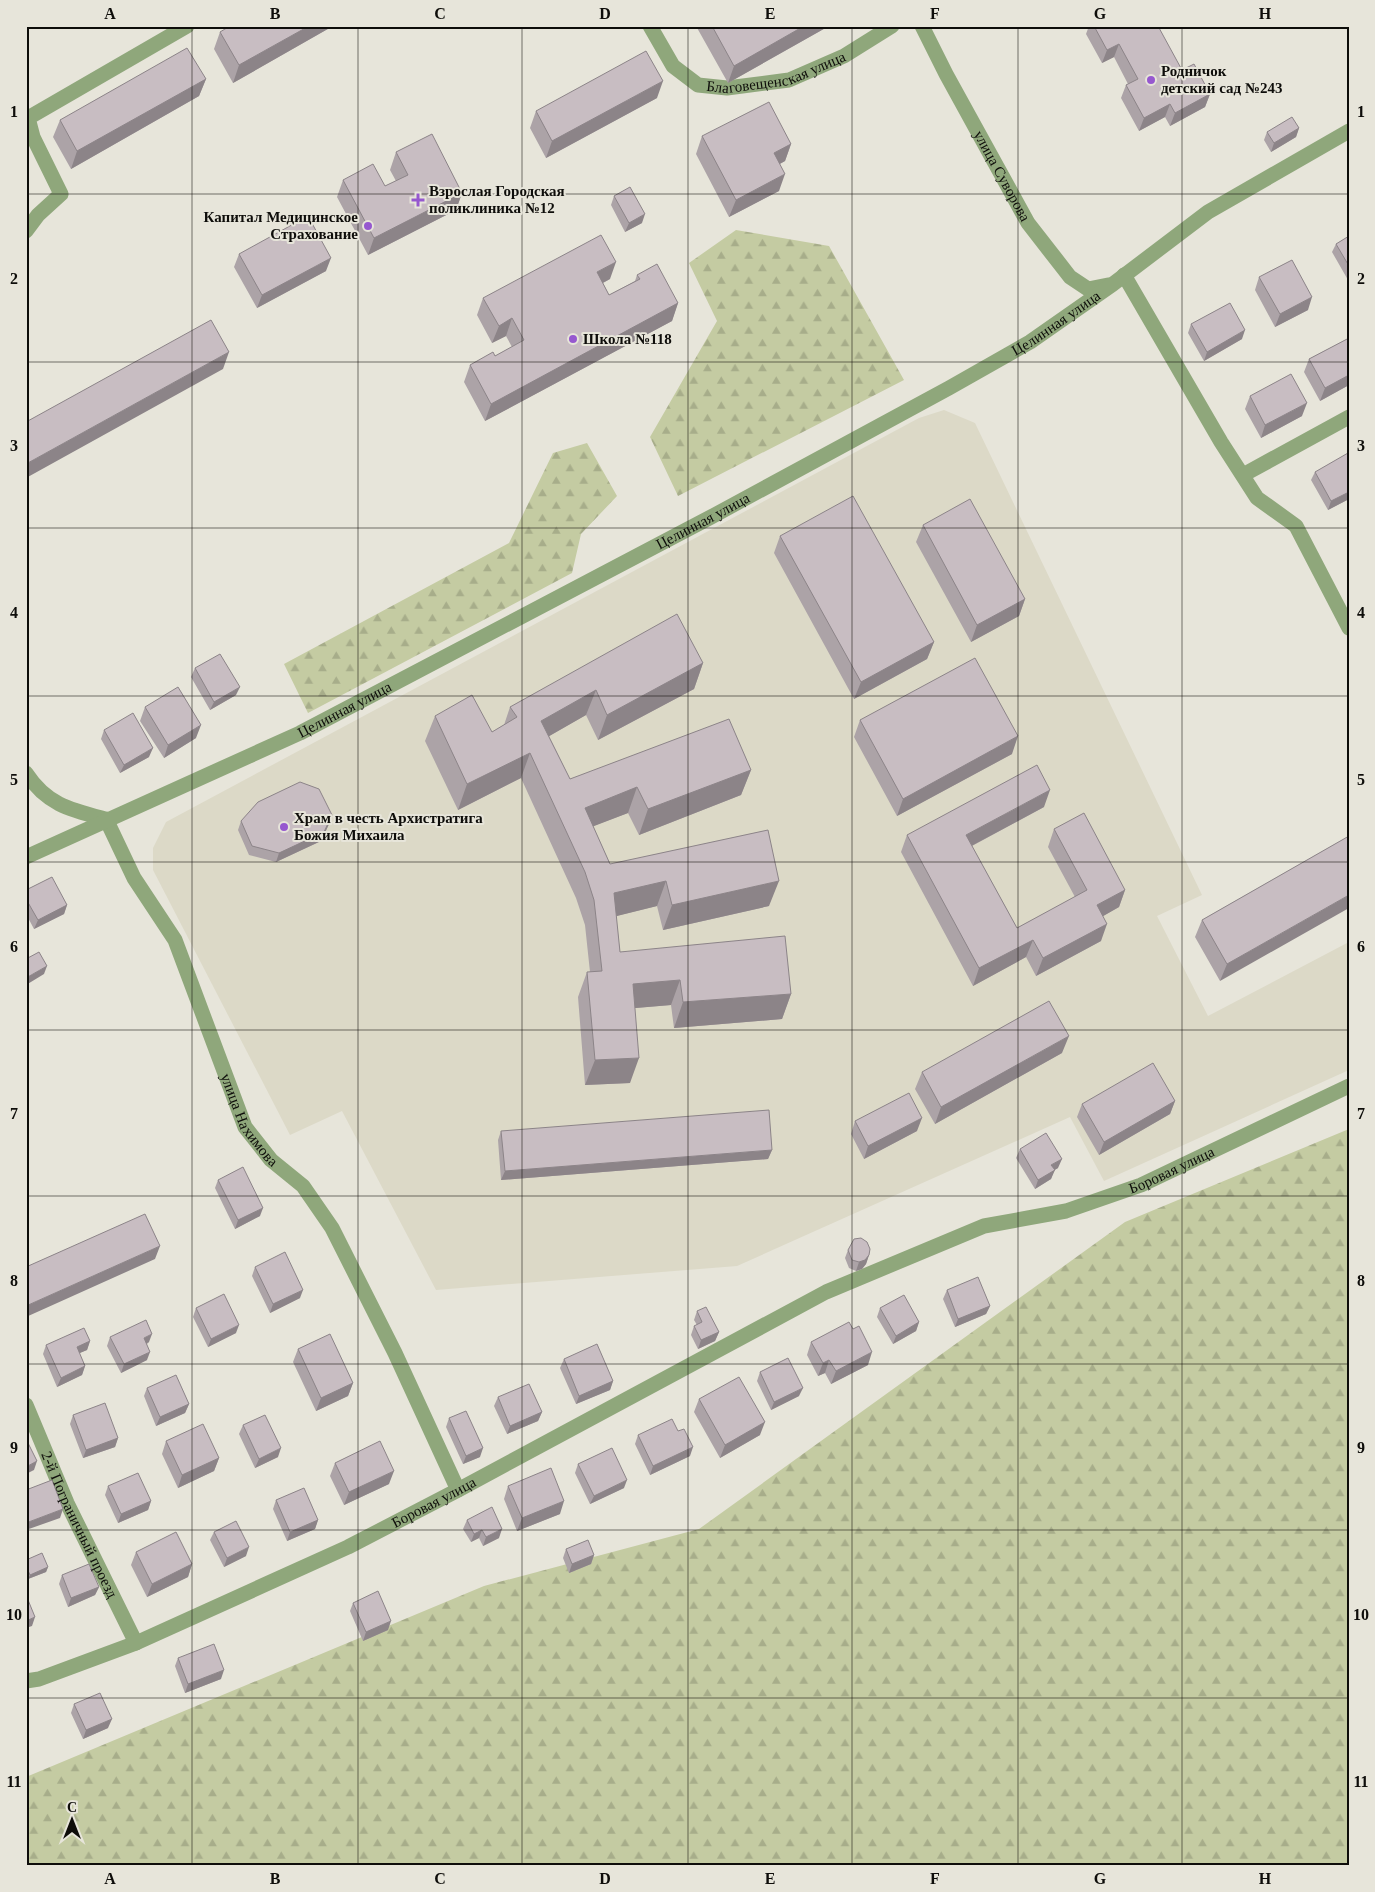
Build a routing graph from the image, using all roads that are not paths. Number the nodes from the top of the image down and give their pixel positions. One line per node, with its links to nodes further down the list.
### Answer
1 (650, 26): 2 (street, Благовещенская улица)
2 (892, 26)
3 (922, 26): 7 (street, улица Суворова)
4 (185, 27): 6 (street)
5 (1349, 131): 7 (street, Целинная улица)
6 (26, 231)
7 (1119, 280): 9 (street); 12 (street, Целинная улица)
8 (1349, 417): 9 (street)
9 (1243, 475): 10 (street)
10 (1349, 628)
11 (26, 774): 12 (street)
12 (106, 820): 13 (street, Целинная улица); 16 (street, улица Нахимова)
13 (26, 857)
14 (1349, 1086): 16 (street, Боровая улица)
15 (26, 1405): 17 (street, 2-й Пограничный проезд)
16 (458, 1490): 17 (street, Боровая улица)
17 (136, 1643): 18 (street, Боровая улица)
18 (26, 1681)

